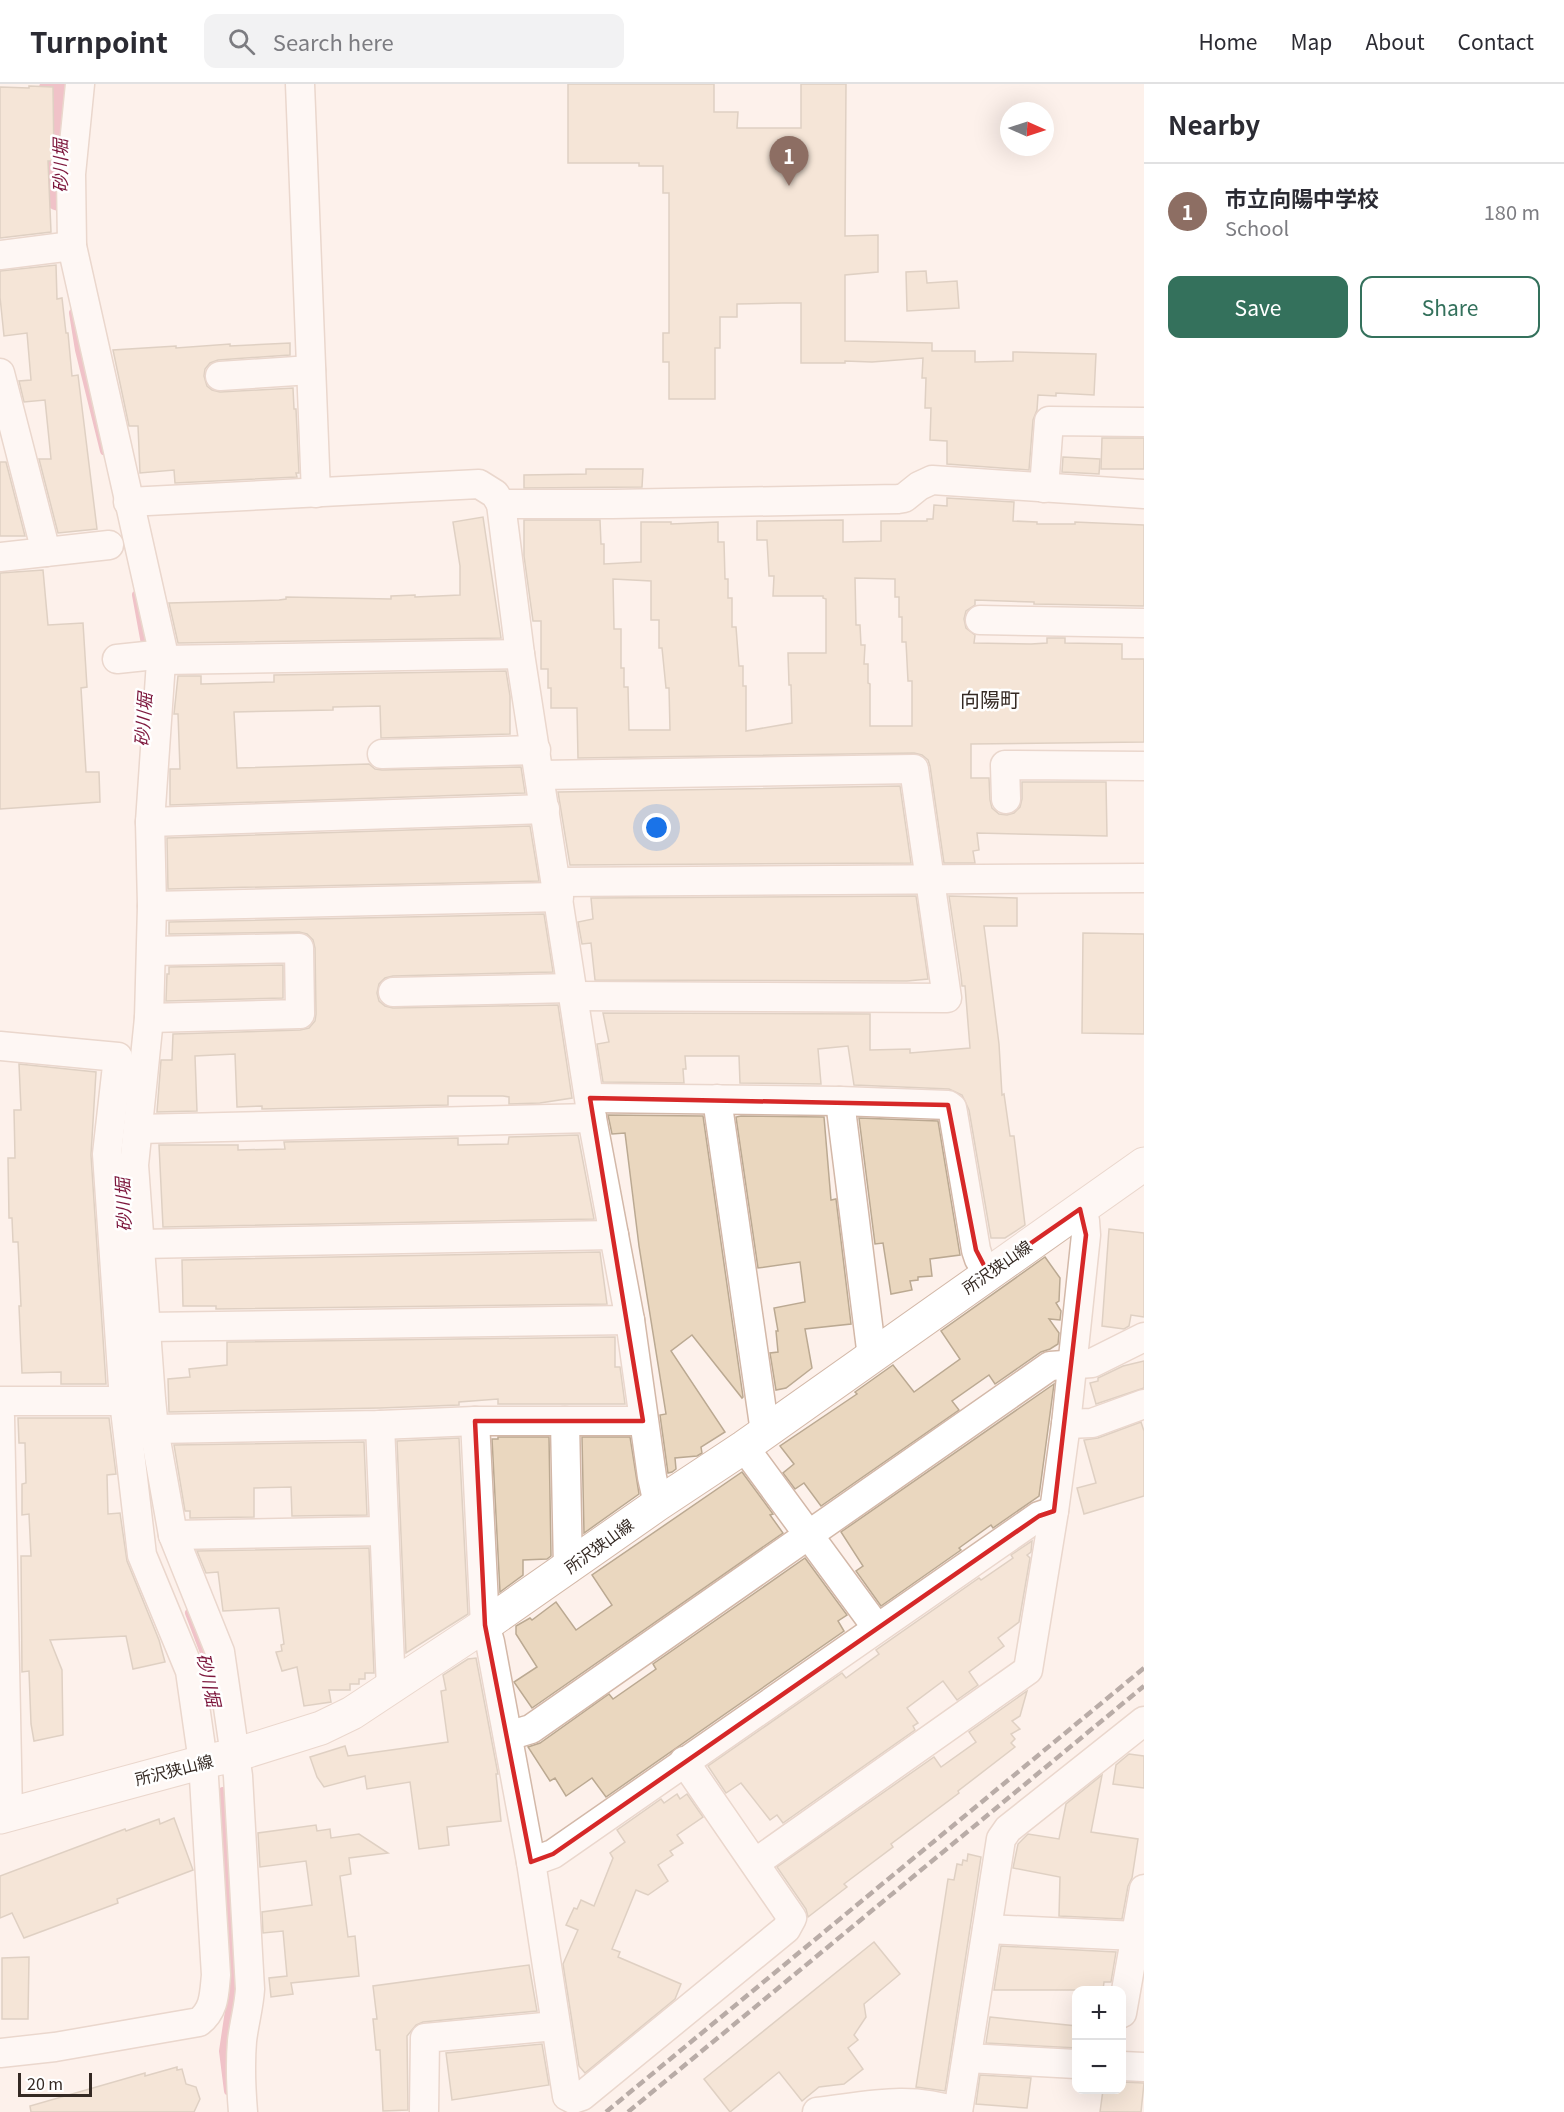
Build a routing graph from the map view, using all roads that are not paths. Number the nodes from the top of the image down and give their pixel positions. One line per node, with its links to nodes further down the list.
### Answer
1 (80, 84): 3 (street)
2 (300, 84): 5 (street)
3 (72, 246): 4 (street); 12 (street)
4 (0, 255)
5 (311, 370): 7 (street); 10 (street)
6 (0, 373): 15 (street)
7 (220, 376)
8 (1144, 422): 9 (street)
9 (1044, 488): 11 (street); 13 (street)
10 (316, 493): 12 (street); 13 (street)
11 (1144, 494)
12 (128, 502): 21 (street)
13 (501, 504): 19 (street)
14 (109, 544): 15 (street)
15 (46, 552): 16 (street)
16 (0, 557)
17 (980, 620): 18 (street)
18 (1144, 623)
19 (520, 654): 21 (street); 23 (street)
20 (117, 659): 21 (street)
21 (162, 660): 27 (street)
22 (382, 754): 23 (street)
23 (538, 762): 26 (street); 29 (street)
24 (1144, 766): 25 (street)
25 (1006, 799)
26 (544, 808): 27 (street); 30 (street)
27 (150, 822): 31 (street)
28 (1144, 878): 29 (street)
29 (931, 879): 30 (street); 34 (street)
30 (557, 890): 31 (street); 34 (street)
31 (152, 906): 32 (street)
32 (152, 951): 35 (street); 35 (street)
33 (393, 992): 34 (street)
34 (573, 992): 41 (street)
35 (149, 1018): 38 (street)
36 (0, 1046): 37 (street)
37 (114, 1088): 38 (street); 54 (street)
38 (143, 1089): 42 (street)
39 (717, 1099): 40 (street); 41 (street); 63 (street)
40 (840, 1101): 47 (street); 51 (street)
41 (591, 1108): 42 (street); 45 (street)
42 (138, 1129): 46 (street)
43 (1144, 1164): 44 (main road, 所沢狭山線)
44 (1080, 1209): 47 (main road, 所沢狭山線); 52 (street)
45 (614, 1235): 46 (street); 48 (street)
46 (140, 1244): 49 (street)
47 (988, 1273): 51 (main road, 所沢狭山線)
48 (630, 1320): 49 (street); 59 (street)
49 (146, 1327): 62 (street)
50 (1144, 1337): 52 (street)
51 (872, 1357): 63 (main road, 所沢狭山線)
52 (1071, 1364): 60 (street); 69 (street)
53 (0, 1401): 54 (street)
54 (124, 1401): 79 (street)
55 (1144, 1404): 60 (street)
56 (0, 1417): 65 (street)
57 (475, 1421): 58 (street); 61 (street); 71 (street)
58 (565, 1421): 59 (street); 70 (street)
59 (643, 1421): 64 (street)
60 (1066, 1424): 66 (street)
61 (380, 1425): 62 (street); 67 (street)
62 (154, 1429): 68 (street)
63 (755, 1440): 64 (main road, 所沢狭山線); 69 (street)
64 (658, 1504): 70 (main road, 所沢狭山線)
65 (0, 1506): 73 (street)
66 (1054, 1511): 72 (street); 82 (street)
67 (383, 1531): 68 (street); 74 (street)
68 (173, 1535): 77 (street)
69 (809, 1535): 72 (street); 76 (street)
70 (568, 1569): 71 (main road, 所沢狭山線)
71 (485, 1626): 74 (main road, 所沢狭山線); 76 (street)
72 (877, 1628): 78 (street)
73 (2, 1671): 80 (street)
74 (390, 1688): 77 (main road, 所沢狭山線)
75 (1144, 1721): 84 (street)
76 (508, 1736): 81 (street)
77 (235, 1755): 79 (main road, 所沢狭山線); 93 (street)
78 (684, 1761): 81 (street); 82 (street)
79 (203, 1762): 80 (main road, 所沢狭山線); 88 (street)
80 (4, 1815)
81 (531, 1862): 87 (street)
82 (755, 1863): 87 (street)
83 (1144, 1889): 85 (street)
84 (987, 1929): 85 (street); 89 (street)
85 (1136, 1936): 86 (street)
86 (1126, 1991)
87 (555, 2026): 94 (street)
88 (0, 2053)
89 (967, 2058): 90 (street); 96 (street)
90 (1072, 2064)
91 (1126, 2066): 92 (street)
92 (1144, 2067)
93 (243, 2112)
94 (424, 2112)
95 (817, 2112): 96 (street)
96 (958, 2112)

